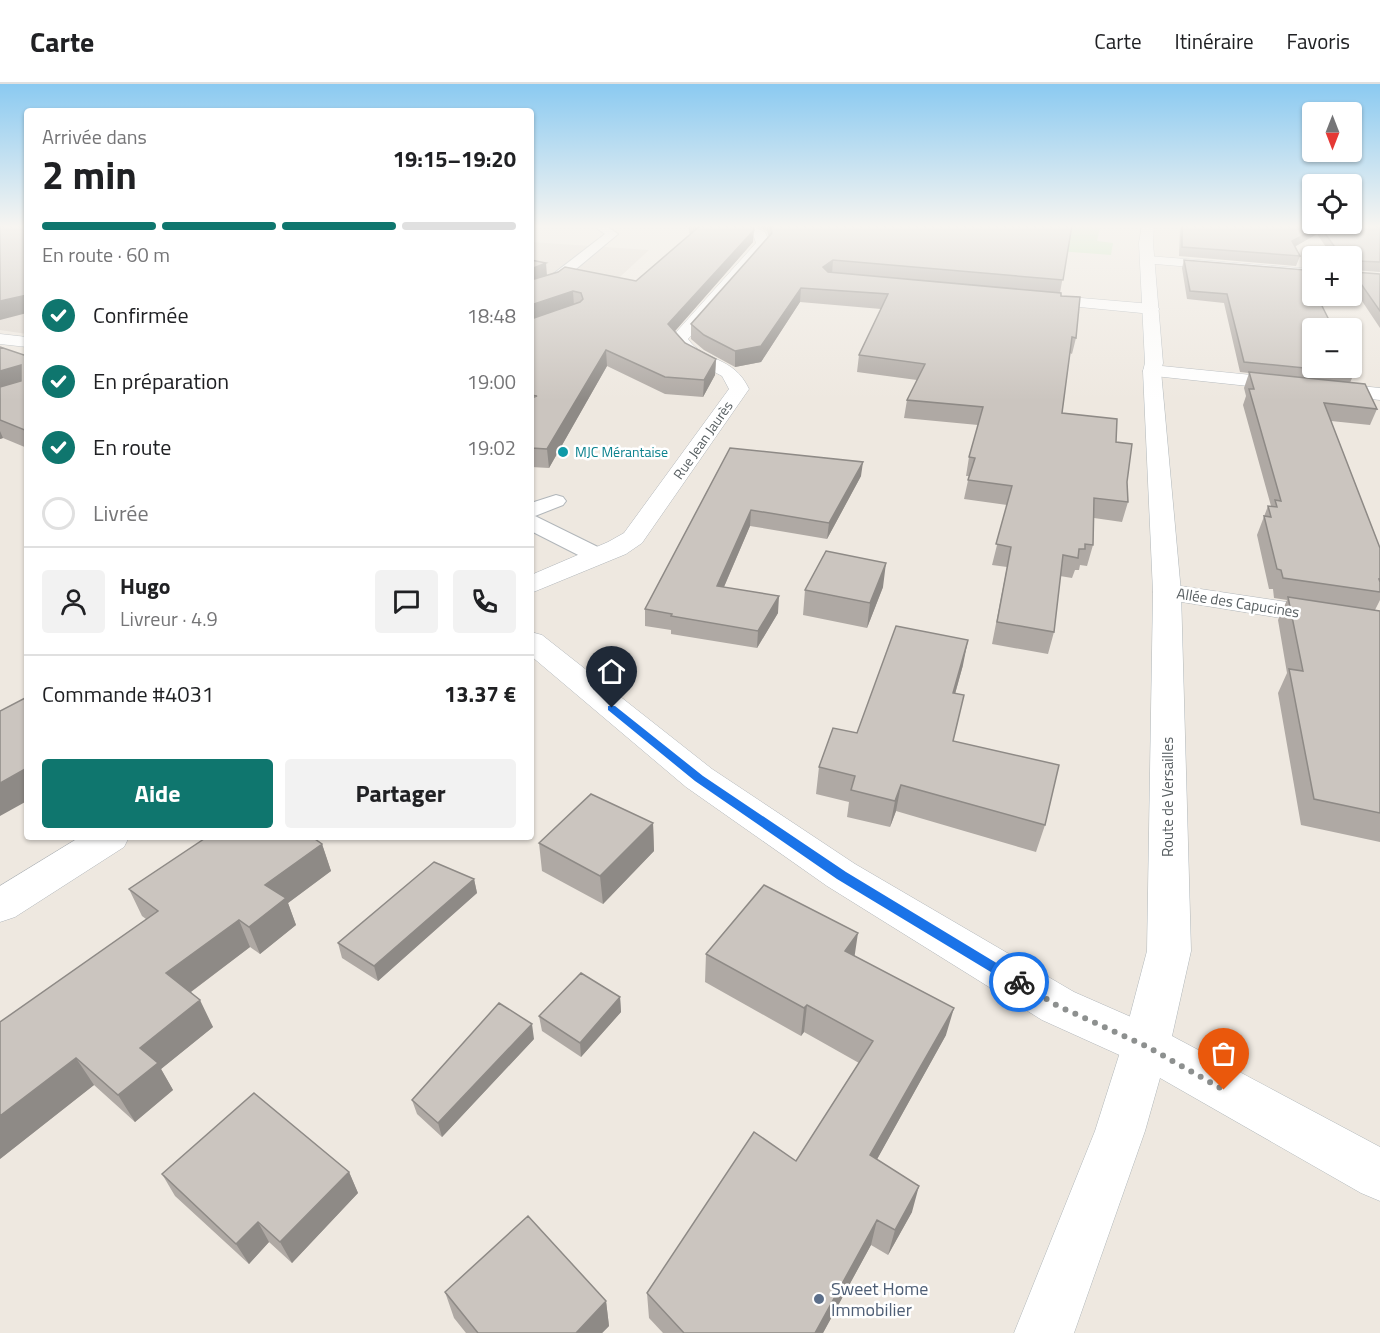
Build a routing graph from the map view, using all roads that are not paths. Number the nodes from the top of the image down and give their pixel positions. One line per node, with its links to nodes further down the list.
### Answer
1 (728, 283): 12 (street, Rue Jean Jaurès)
2 (1149, 283): 4 (street, Route de Versailles)
3 (1021, 298): 4 (street)
4 (1152, 309): 7 (street, Route de Versailles)
5 (0, 339): 6 (street)
6 (24, 342)
7 (1152, 371): 8 (street); 14 (street, Route de Versailles)
8 (1380, 394)
9 (556, 501): 10 (lane)
10 (534, 511)
11 (534, 524): 12 (lane)
12 (598, 556): 13 (street, Rue Jean Jaurès)
13 (534, 584)
14 (1167, 592): 15 (street, Allée des Capucines); 19 (street, Route de Versailles)
15 (1380, 625)
16 (534, 643): 19 (street)
17 (105, 840): 18 (street)
18 (0, 906)
19 (1146, 1046): 20 (street); 21 (street, Route de Versailles)
20 (1380, 1175)
21 (1044, 1333)

